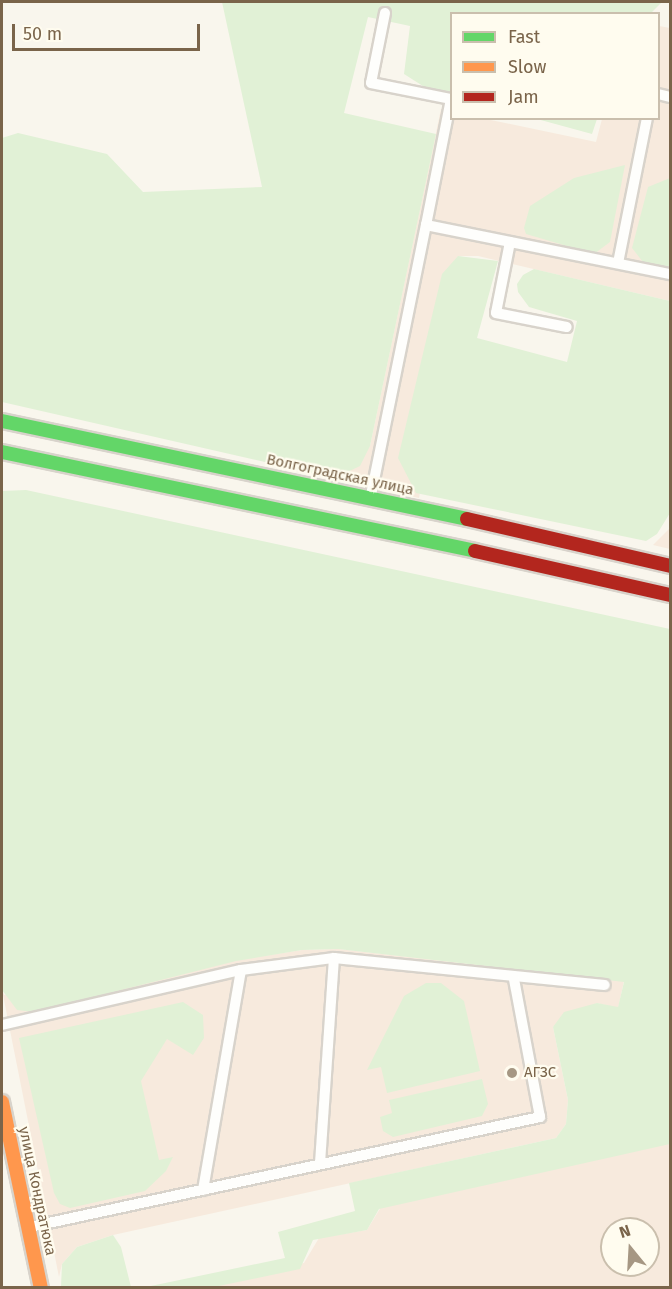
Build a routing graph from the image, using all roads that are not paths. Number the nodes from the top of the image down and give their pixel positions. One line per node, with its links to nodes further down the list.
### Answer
1 (385, 13): 2 (lane)
2 (450, 99)
3 (450, 104): 5 (lane)
4 (647, 120): 7 (lane)
5 (426, 225): 6 (lane); 12 (lane)
6 (510, 242): 7 (lane); 9 (lane)
7 (618, 263): 8 (lane)
8 (670, 274)
9 (567, 327)
10 (2, 422): 12 (main road, Волгоградская улица)
11 (2, 452): 14 (main road)
12 (371, 497): 13 (main road, Волгоградская улица)
13 (670, 566)
14 (670, 595)
15 (334, 958): 16 (lane); 17 (lane); 21 (lane)
16 (241, 970): 19 (lane); 22 (lane)
17 (514, 979): 18 (lane); 21 (lane)
18 (605, 985)
19 (2, 1025)
20 (2, 1102): 23 (main road, улица Кондратюка)
21 (321, 1163): 22 (lane)
22 (203, 1190): 23 (lane)
23 (27, 1227): 24 (main road, улица Кондратюка)
24 (41, 1287)

